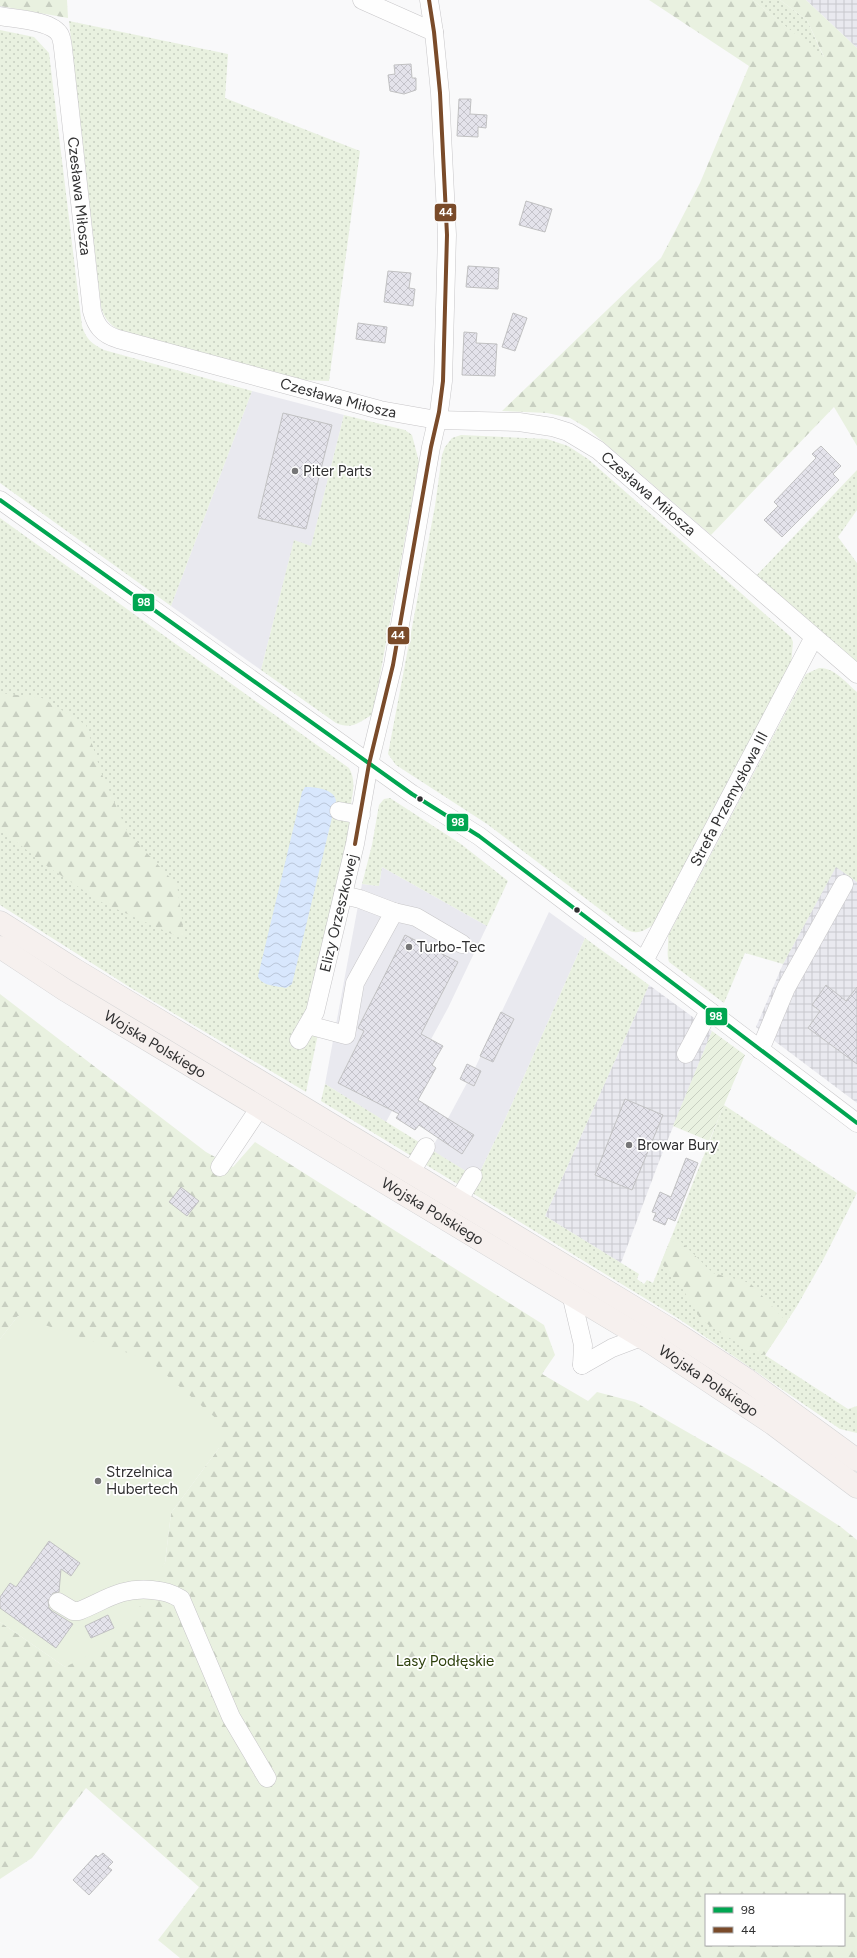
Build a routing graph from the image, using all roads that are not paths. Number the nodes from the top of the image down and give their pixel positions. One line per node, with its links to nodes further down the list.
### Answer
1 (362, 0): 4 (street)
2 (429, 0): 4 (street, Elizy Orzeszkowej)
3 (0, 16): 5 (street, Czesława Miłosza)
4 (434, 32): 5 (street, Elizy Orzeszkowej)
5 (437, 420): 7 (street, Czesława Miłosza); 9 (street, Elizy Orzeszkowej)
6 (0, 500): 9 (street)
7 (814, 637): 8 (street, Czesława Miłosza); 18 (street, Strefa Przemysłowa III)
8 (857, 674)
9 (369, 764): 11 (street, Elizy Orzeszkowej); 18 (street)
10 (339, 811): 11 (street)
11 (361, 815): 13 (street, Elizy Orzeszkowej)
12 (844, 884): 20 (street)
13 (343, 895): 14 (street); 14 (street, Elizy Orzeszkowej)
14 (394, 912): 16 (street)
15 (0, 922): 26 (main road, Wojska Polskiego)
16 (462, 944)
17 (0, 947): 22 (main road, Wojska Polskiego)
18 (644, 961): 19 (street)
19 (709, 1011): 20 (street); 21 (street)
20 (760, 1050): 23 (street)
21 (686, 1054)
22 (260, 1106): 25 (street); 29 (main road, Wojska Polskiego)
23 (857, 1123)
24 (426, 1147): 26 (street)
25 (220, 1167)
26 (411, 1172): 28 (main road, Wojska Polskiego)
27 (473, 1176): 28 (street)
28 (458, 1201): 31 (main road, Wojska Polskiego)
29 (571, 1294): 30 (main road, Wojska Polskiego); 30 (street)
30 (641, 1337): 32 (main road, Wojska Polskiego)
31 (853, 1452)
32 (857, 1487)
33 (58, 1602): 34 (street)
34 (267, 1778)

